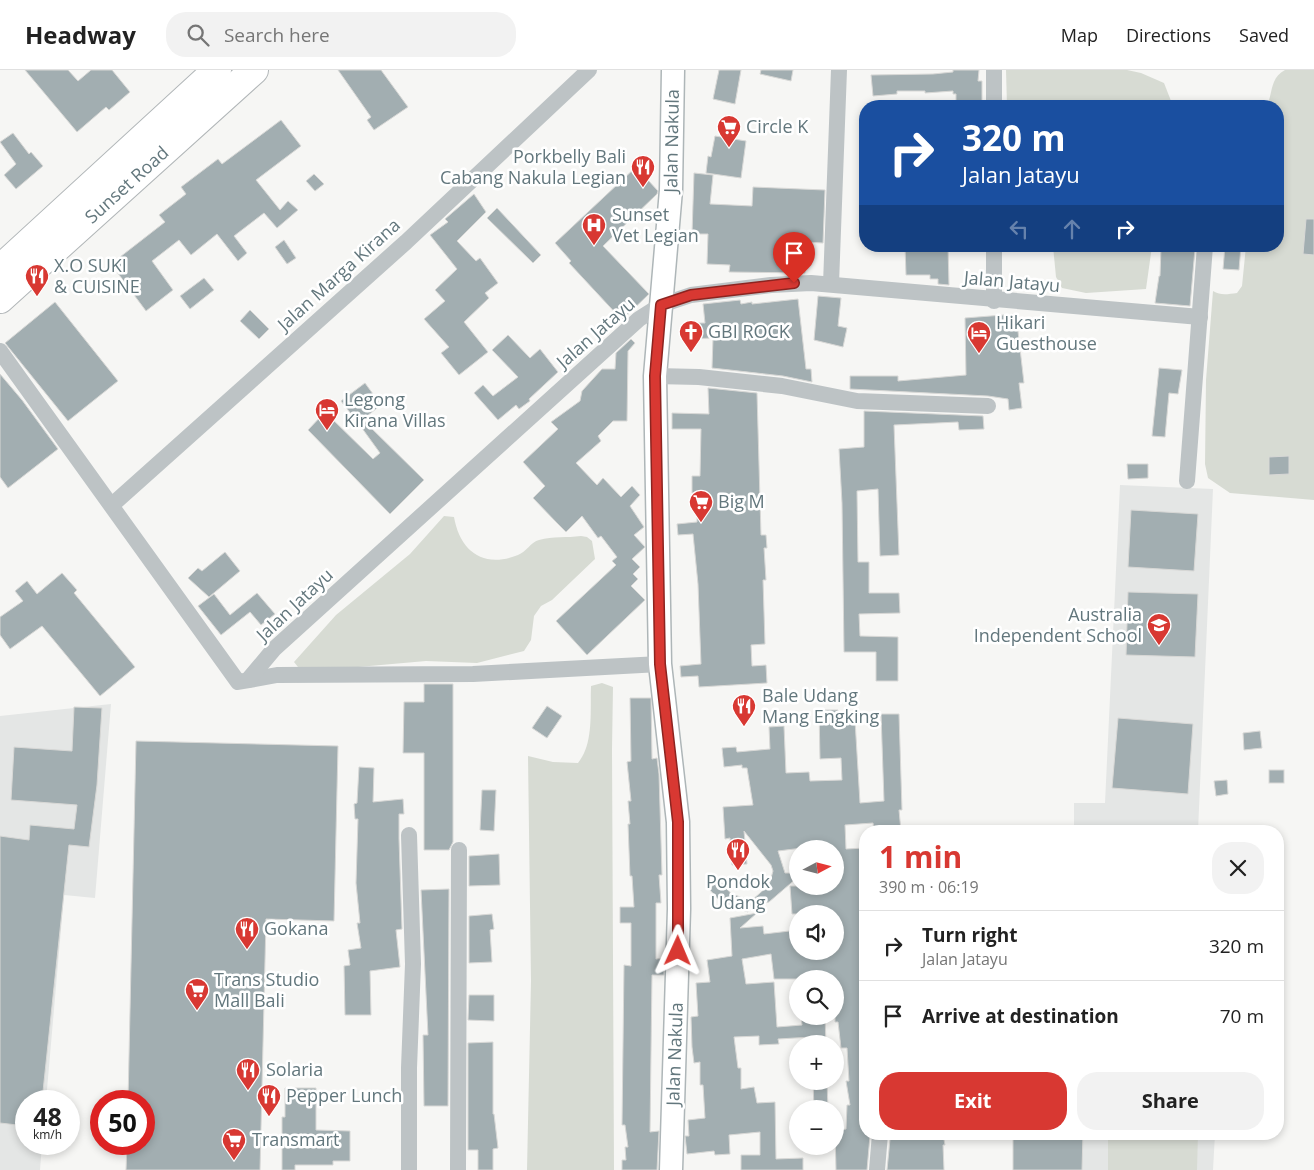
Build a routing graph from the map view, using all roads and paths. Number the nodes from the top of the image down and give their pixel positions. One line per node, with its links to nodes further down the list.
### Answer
1 (218, 70): 10 (highway, Sunset Road)
2 (254, 70): 12 (highway, Sunset Road)
3 (589, 70): 20 (street, Jalan Marga Kirana)
4 (673, 70): 14 (main road, Jalan Nakula)
5 (839, 70): 11 (street)
6 (994, 70): 7 (street)
7 (994, 100)
8 (994, 252): 13 (street)
9 (1205, 252): 15 (street)
10 (0, 268)
11 (831, 284): 13 (street, Jalan Jatayu); 14 (street, Jalan Jatayu)
12 (0, 299)
13 (994, 301): 15 (street, Jalan Jatayu)
14 (661, 305): 17 (main road, Jalan Nakula); 22 (street, Jalan Jatayu)
15 (1200, 317): 19 (street)
16 (0, 351): 20 (street)
17 (655, 376): 18 (street); 21 (main road, Jalan Nakula)
18 (988, 406)
19 (1187, 480)
20 (112, 505): 22 (street)
21 (660, 664): 22 (street); 28 (main road, Jalan Nakula)
22 (248, 680)
23 (409, 835): 26 (street)
24 (459, 850): 27 (street)
25 (880, 1140): 29 (street)
26 (409, 1170)
27 (458, 1170)
28 (671, 1170)
29 (877, 1170)

